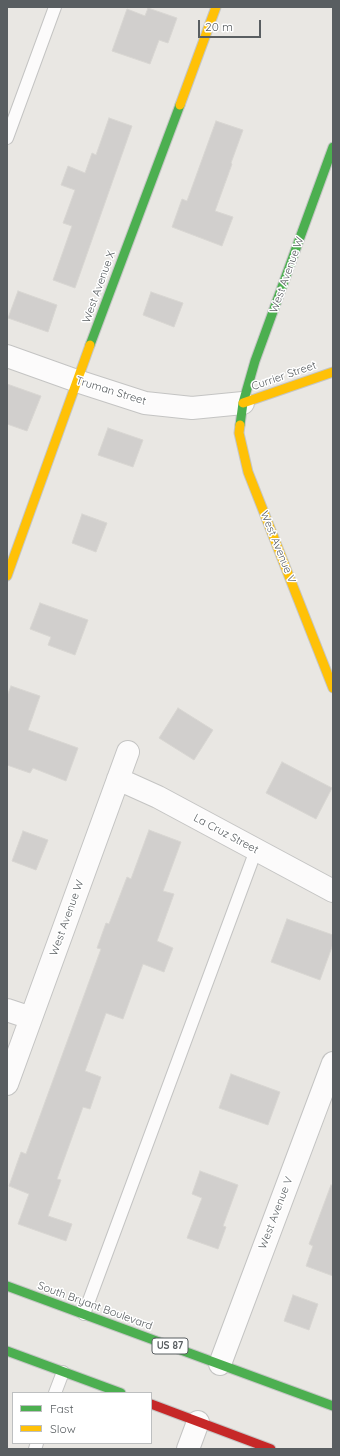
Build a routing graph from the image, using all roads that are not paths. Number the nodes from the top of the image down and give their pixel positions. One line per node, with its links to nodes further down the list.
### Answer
1 (55, 7): 3 (lane)
2 (216, 7): 7 (street, West Avenue X)
3 (7, 138)
4 (333, 147): 8 (street, West Avenue W)
5 (7, 356): 7 (street, Truman Street)
6 (333, 372): 8 (street, Currier Street)
7 (77, 381): 8 (street, Truman Street); 9 (street, West Avenue X)
8 (243, 403): 10 (street, West Avenue V)
9 (7, 576)
10 (333, 688)
11 (128, 752): 12 (street, West Avenue W)
12 (118, 779): 13 (street, La Cruz Street); 16 (street, West Avenue W)
13 (256, 850): 14 (street, La Cruz Street); 20 (lane)
14 (333, 891)
15 (7, 1010): 16 (street)
16 (31, 1018): 18 (street, West Avenue W)
17 (333, 1063): 22 (street, West Avenue V)
18 (7, 1084)
19 (7, 1286): 20 (street, South Bryant Boulevard / US 87)
20 (84, 1314): 22 (street, South Bryant Boulevard / US 87)
21 (7, 1351): 23 (street)
22 (220, 1364): 27 (street, South Bryant Boulevard / US 87)
23 (63, 1372): 24 (lane); 25 (street)
24 (55, 1392)
25 (117, 1392)
26 (152, 1404): 28 (street)
27 (333, 1406)
28 (198, 1422): 29 (street); 30 (street)
29 (188, 1449)
30 (272, 1449)

